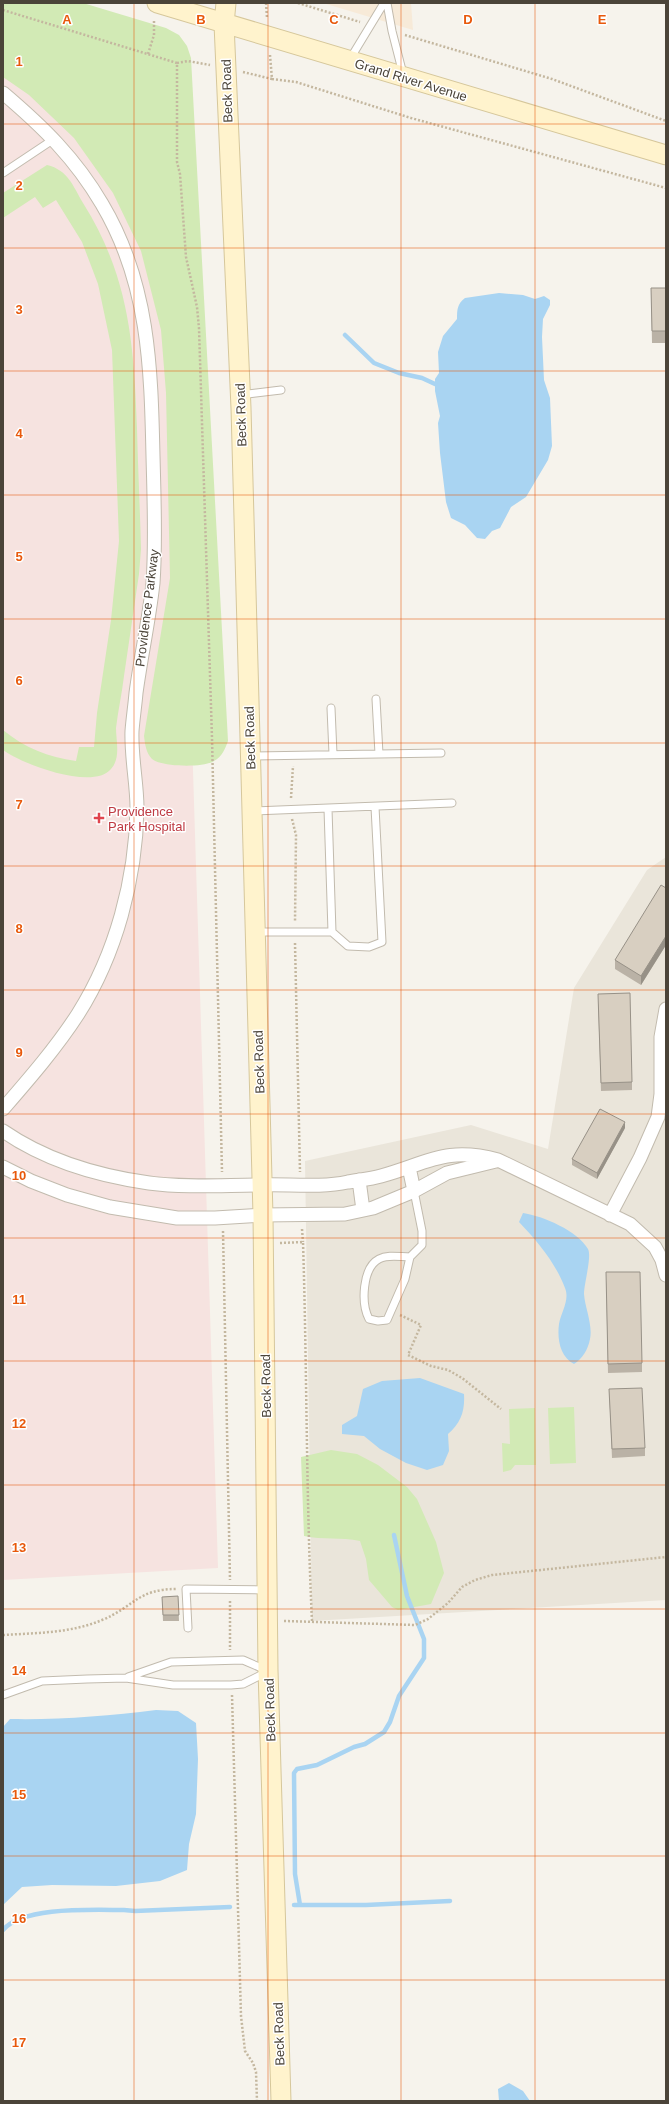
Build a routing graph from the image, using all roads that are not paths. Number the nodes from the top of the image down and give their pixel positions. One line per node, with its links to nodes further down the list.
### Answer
1 (217, 3): 5 (main road, Beck Road)
2 (226, 3): 5 (main road, Beck Road)
3 (386, 3): 6 (lane); 7 (lane)
4 (155, 9): 5 (main road, Grand River Avenue)
5 (224, 24): 6 (main road, Grand River Avenue); 13 (main road, Beck Road)
6 (349, 61): 7 (main road, Grand River Avenue)
7 (404, 78): 10 (main road, Grand River Avenue)
8 (3, 93): 9 (street, Providence Parkway)
9 (54, 139): 11 (lane); 27 (street, Providence Parkway)
10 (666, 155)
11 (3, 173)
12 (281, 390): 13 (lane)
13 (240, 395): 19 (main road, Beck Road)
14 (376, 699): 18 (lane)
15 (331, 708): 17 (lane)
16 (441, 753): 18 (lane)
17 (333, 754): 18 (lane); 19 (lane)
18 (379, 754)
19 (250, 756): 23 (main road, Beck Road)
20 (452, 803): 21 (lane)
21 (375, 807): 22 (lane); 25 (lane)
22 (328, 809): 23 (lane); 25 (lane)
23 (252, 811): 24 (main road, Beck Road)
24 (255, 932): 25 (lane); 34 (main road, Beck Road)
25 (332, 932)
26 (666, 1009): 28 (street)
27 (3, 1110)
28 (662, 1119): 38 (street)
29 (3, 1131): 34 (street)
30 (498, 1160): 32 (street); 35 (street); 38 (street)
31 (3, 1167): 37 (street)
32 (409, 1167): 33 (street); 35 (street)
33 (359, 1180): 34 (street); 36 (street)
34 (262, 1185): 37 (main road, Beck Road)
35 (414, 1191): 36 (street); 39 (lane)
36 (363, 1210): 37 (street)
37 (263, 1215): 41 (main road, Beck Road)
38 (610, 1216): 40 (street)
39 (410, 1257): 39 (lane)
40 (666, 1275)
41 (268, 1590): 42 (lane); 43 (main road, Beck Road)
42 (188, 1628)
43 (268, 1670): 44 (lane); 44 (lane); 46 (main road, Beck Road)
44 (126, 1678): 45 (lane)
45 (3, 1695)
46 (281, 2101)

